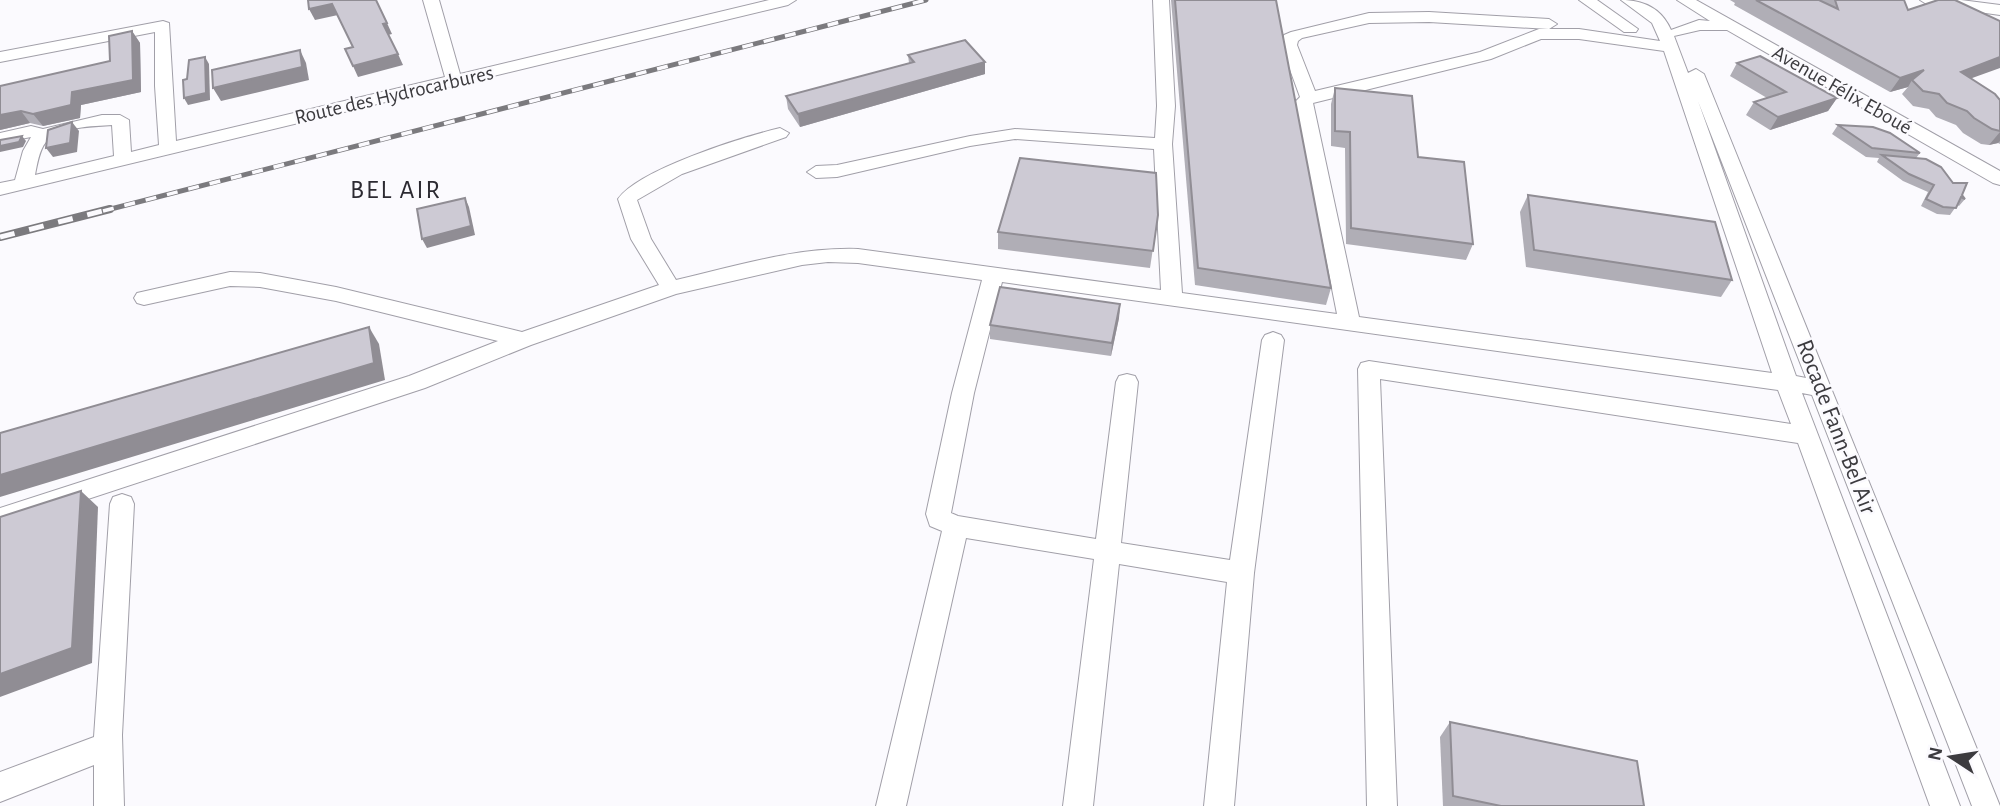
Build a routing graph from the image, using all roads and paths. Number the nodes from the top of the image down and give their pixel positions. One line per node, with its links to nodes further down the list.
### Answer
1 (431, 0): 15 (street)
2 (788, 0): 15 (street, Route des Hydrocarbures)
3 (1161, 0): 20 (street)
4 (1587, 0): 12 (street)
5 (1629, 0): 13 (street)
6 (1637, 0): 9 (street)
7 (1685, 0): 11 (street, Avenue Félix Eboué)
8 (1928, 0): 10 (street)
9 (1662, 4): 13 (street)
10 (2000, 10)
11 (1731, 26): 13 (street); 24 (street, Avenue Félix Eboué)
12 (1630, 29): 13 (street); 16 (street)
13 (1675, 40): 16 (street); 35 (street, Rocade Fann-Bel Air); 36 (street, Rocade Fann-Bel Air)
14 (0, 57): 21 (street)
15 (454, 80): 21 (street, Route des Hydrocarbures)
16 (1309, 98): 31 (street)
17 (780, 133): 28 (street)
18 (42, 134): 19 (street); 22 (street); 25 (street)
19 (0, 138)
20 (1163, 144): 23 (street); 30 (street)
21 (168, 149): 22 (street, Route des Hydrocarbures)
22 (123, 160): 25 (street, Route des Hydrocarbures)
23 (816, 172)
24 (2000, 180)
25 (23, 184): 26 (street, Route des Hydrocarbures)
26 (0, 189)
27 (993, 276): 28 (street); 30 (street); 40 (street)
28 (671, 288): 32 (street)
29 (144, 298): 32 (street)
30 (1172, 301): 31 (street)
31 (1350, 325): 35 (street)
32 (523, 340): 39 (street)
33 (1273, 340): 42 (street)
34 (1127, 382): 41 (street)
35 (1787, 383): 36 (street); 37 (street, Rocade Fann-Bel Air)
36 (1822, 388): 51 (street, Rocade Fann-Bel Air)
37 (1806, 435): 49 (street); 50 (street, Rocade Fann-Bel Air)
38 (122, 504): 43 (street)
39 (0, 518)
40 (956, 526): 41 (street); 46 (street)
41 (1108, 551): 42 (street); 47 (street)
42 (1241, 573): 48 (street)
43 (108, 744): 44 (street); 45 (street)
44 (0, 787)
45 (109, 806)
46 (891, 806)
47 (1078, 806)
48 (1219, 806)
49 (1382, 806)
50 (1945, 806)
51 (1987, 806)

